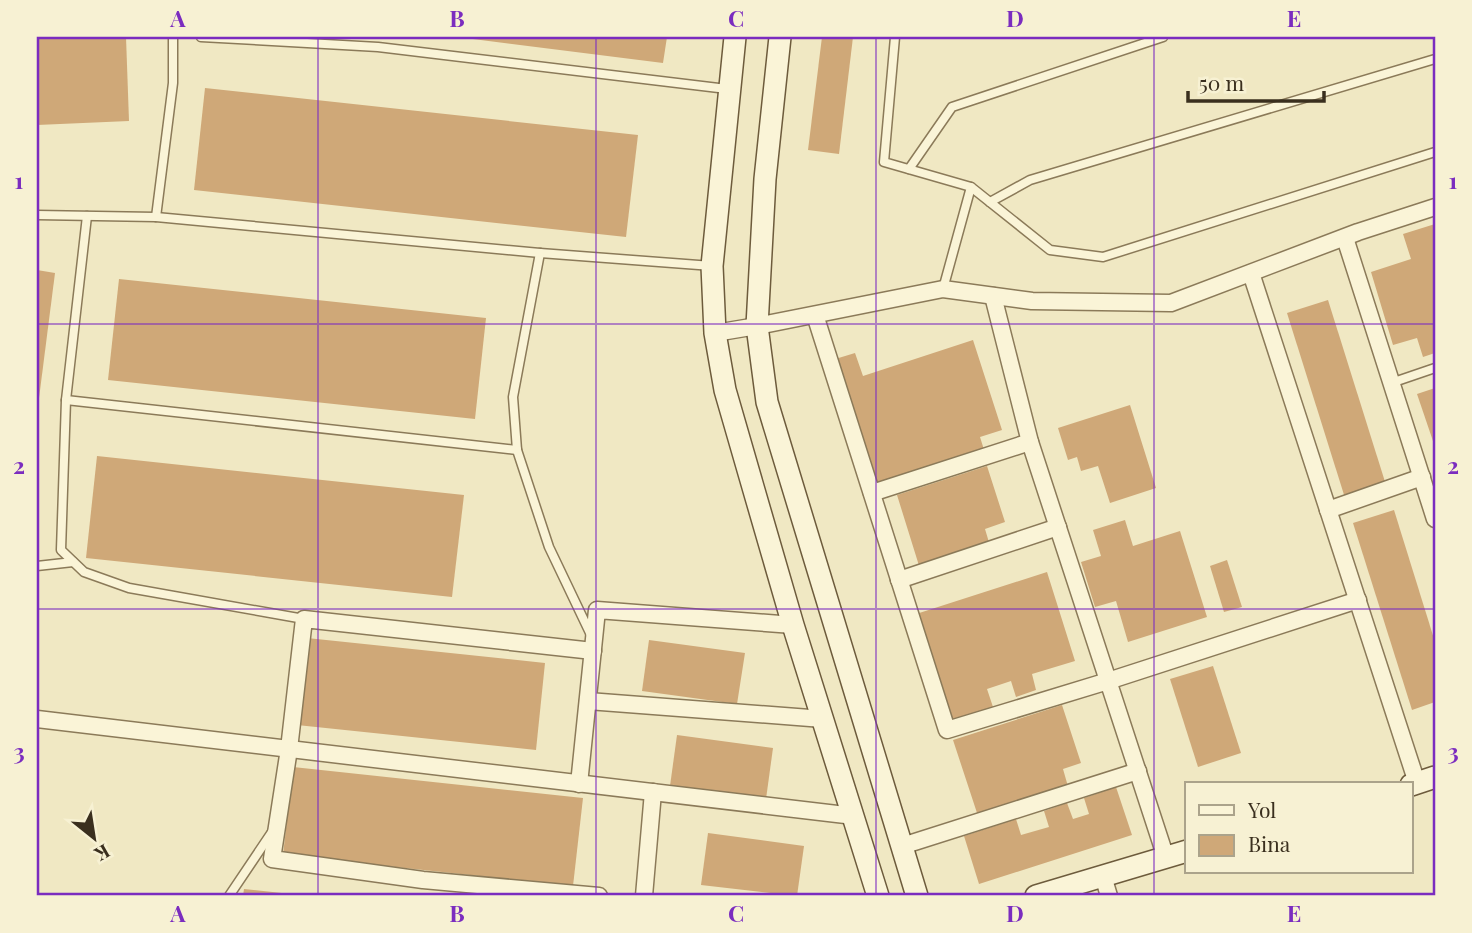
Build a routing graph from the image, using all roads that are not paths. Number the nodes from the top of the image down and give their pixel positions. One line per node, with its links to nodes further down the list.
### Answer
1 (173, 37): 17 (lane)
2 (201, 37): 7 (lane)
3 (735, 37): 9 (street)
4 (780, 37): 25 (street)
5 (895, 37): 11 (lane)
6 (1163, 37): 11 (lane)
7 (346, 41): 9 (lane)
8 (1435, 59): 13 (lane)
9 (729, 89): 20 (street)
10 (1435, 152): 13 (lane)
11 (909, 169): 12 (lane)
12 (971, 187): 13 (lane); 22 (lane)
13 (990, 202)
14 (1435, 207): 18 (street)
15 (37, 215): 16 (lane)
16 (87, 216): 17 (lane); 29 (lane)
17 (156, 217): 19 (lane)
18 (1345, 237): 21 (street); 28 (street)
19 (540, 253): 20 (lane); 31 (lane)
20 (712, 266): 26 (street)
21 (1251, 273): 23 (street); 34 (street)
22 (943, 289): 23 (street); 24 (street)
23 (993, 296): 30 (street)
24 (815, 315): 25 (street); 33 (street)
25 (757, 326): 26 (street); 55 (street)
26 (715, 333): 42 (street)
27 (1435, 368): 28 (lane)
28 (1391, 383): 32 (street)
29 (66, 400): 31 (lane); 37 (lane)
30 (1030, 442): 33 (street); 36 (street)
31 (517, 450): 43 (lane)
32 (1422, 477): 34 (street); 35 (street)
33 (872, 493): 39 (street)
34 (1328, 510): 40 (street)
35 (1434, 510)
36 (1058, 527): 39 (street); 44 (street)
37 (73, 562): 38 (lane); 41 (lane)
38 (37, 566)
39 (900, 580): 44 (street)
40 (1357, 600): 44 (street); 50 (street)
41 (304, 619): 43 (street); 48 (street)
42 (793, 625): 43 (street); 47 (street)
43 (593, 646): 45 (street)
44 (1108, 681): 49 (street)
45 (588, 701): 47 (street); 51 (street)
46 (37, 719): 48 (street)
47 (823, 719): 53 (street)
48 (289, 749): 51 (street); 54 (street)
49 (1138, 771): 55 (street); 56 (street)
50 (1421, 781)
51 (579, 784): 52 (street)
52 (653, 792): 53 (street); 60 (street)
53 (854, 816): 61 (street)
54 (278, 824): 58 (lane); 59 (street)
55 (902, 846): 62 (street)
56 (1177, 855): 57 (street)
57 (1106, 886): 63 (street)
58 (229, 896)
59 (599, 896)
60 (644, 896)
61 (878, 896)
62 (916, 896)
63 (1036, 896)

